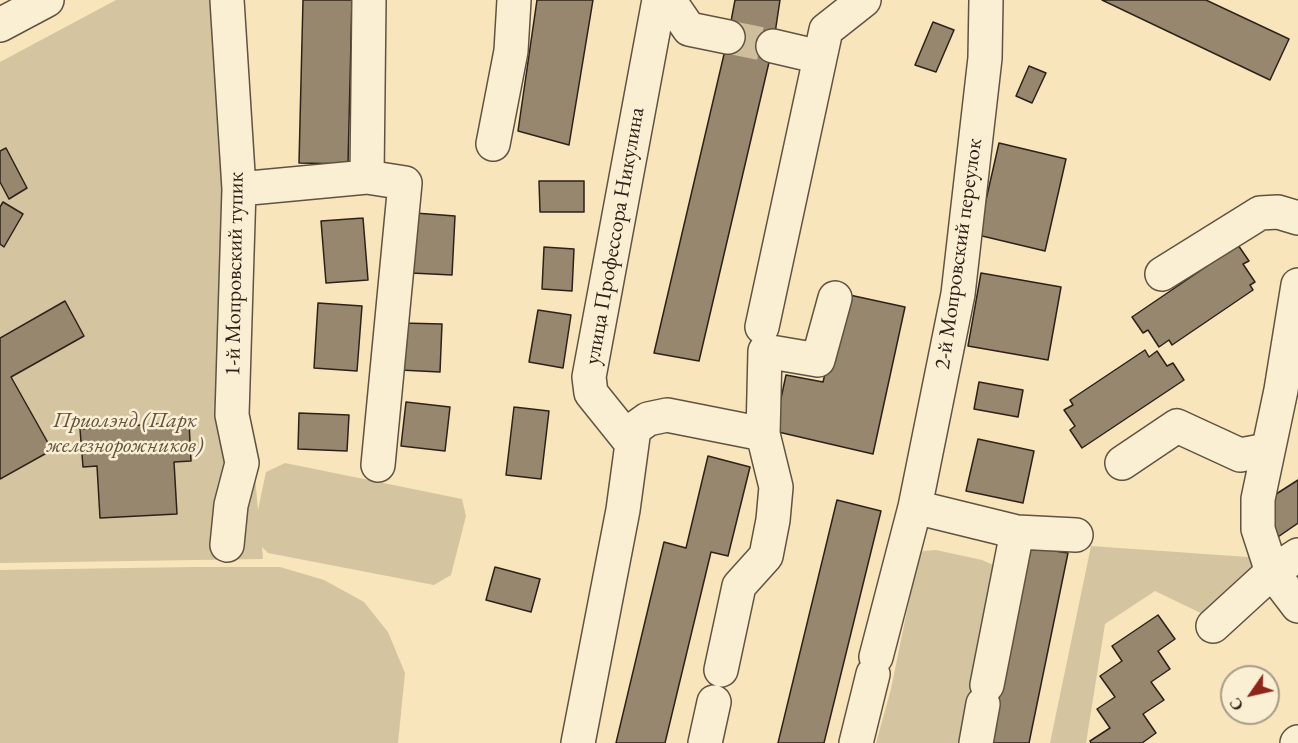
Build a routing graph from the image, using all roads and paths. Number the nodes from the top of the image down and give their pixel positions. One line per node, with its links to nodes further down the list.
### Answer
1 (47, 0): 9 (street)
2 (227, 0): 15 (street, 1-й Мопровский тупик)
3 (369, 0): 14 (street)
4 (514, 0): 13 (street)
5 (659, 0): 23 (street, улица Профессора Никулина)
6 (669, 0): 10 (street)
7 (864, 0): 12 (street)
8 (986, 0): 27 (street, 2-й Мопровский переулок)
9 (0, 25)
10 (728, 37)
11 (773, 46): 12 (street)
12 (820, 57): 20 (street)
13 (493, 144)
14 (367, 177): 15 (street); 26 (street)
15 (238, 189): 30 (street, 1-й Мопровский тупик)
16 (1298, 218): 17 (street)
17 (1162, 274)
18 (1298, 285): 21 (street)
19 (835, 298): 22 (street)
20 (762, 327)
21 (1289, 390): 24 (street)
22 (763, 434): 23 (street); 34 (street)
23 (632, 444): 36 (street)
24 (1267, 450): 25 (street); 31 (street)
25 (1122, 463)
26 (378, 465)
27 (915, 507): 28 (street); 38 (street, 2-й Мопровский переулок)
28 (1017, 532): 29 (street); 39 (street)
29 (1076, 535)
30 (227, 545)
31 (1285, 563): 32 (street); 33 (street)
32 (1298, 606)
33 (1213, 626)
34 (721, 670)
35 (714, 702): 37 (street)
36 (578, 743)
37 (705, 743)
38 (856, 743)
39 (976, 743)

